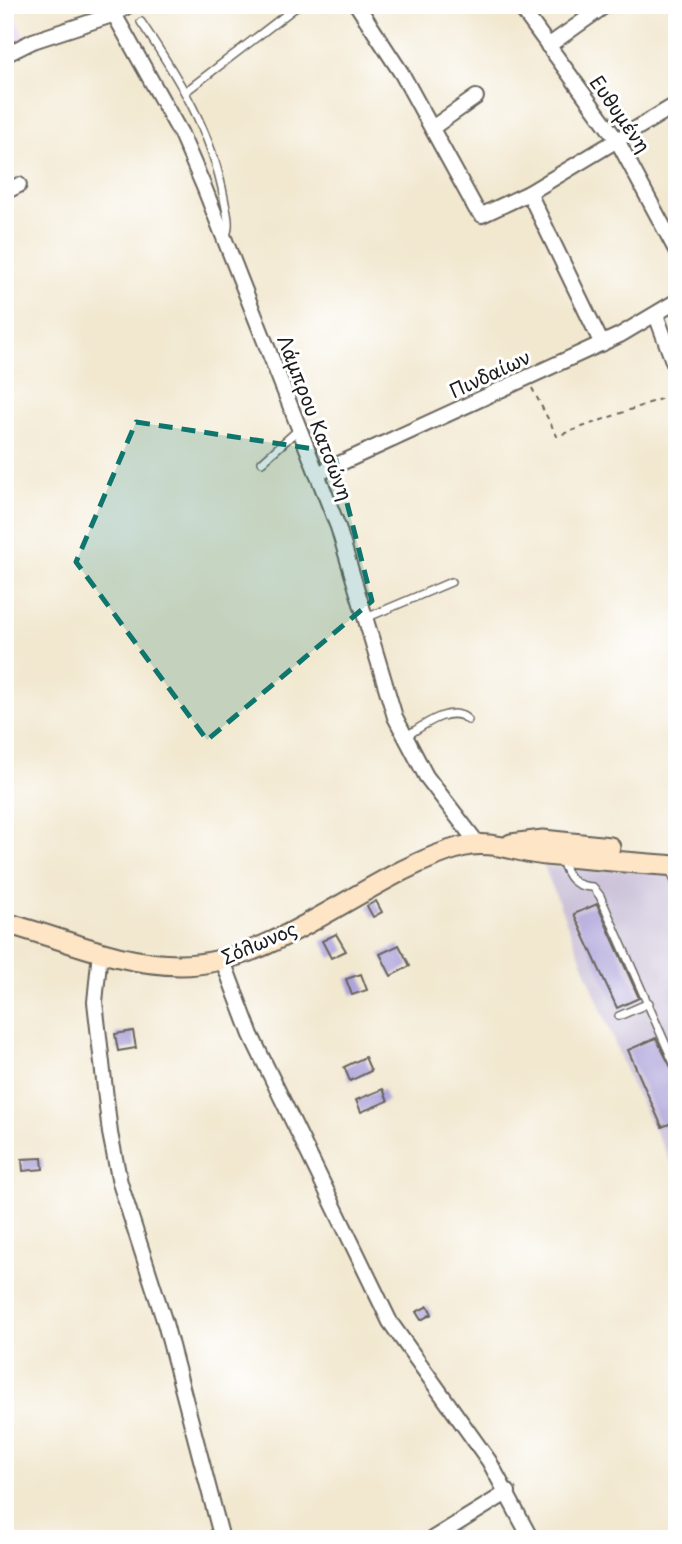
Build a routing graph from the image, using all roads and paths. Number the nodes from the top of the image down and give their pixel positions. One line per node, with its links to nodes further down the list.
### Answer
1 (130, 5): 6 (street)
2 (357, 5): 13 (street)
3 (519, 5): 8 (street, Ευθυμένη)
4 (606, 5): 8 (street)
5 (296, 7): 10 (lane)
6 (112, 9): 9 (street); 18 (street, Λάμπρου Κατσώνη)
7 (141, 22): 10 (lane)
8 (548, 46): 14 (street, Ευθυμένη)
9 (5, 55)
10 (185, 92): 18 (lane)
11 (476, 97): 13 (street)
12 (677, 104): 14 (street)
13 (432, 128): 17 (street)
14 (617, 140): 17 (street); 19 (street, Ευθυμένη)
15 (19, 185): 16 (street)
16 (5, 192)
17 (529, 193): 22 (street)
18 (224, 239): 26 (street, Λάμπρου Κατσώνη)
19 (677, 252)
20 (677, 301): 21 (street, Πινδαίων)
21 (656, 315): 22 (street, Πινδαίων); 23 (street)
22 (602, 344): 24 (street, Πινδαίων)
23 (677, 372)
24 (527, 379): 25 (path); 28 (street, Πινδαίων)
25 (677, 393)
26 (299, 428): 27 (lane); 28 (street, Λάμπρου Κατσώνη)
27 (262, 462)
28 (317, 474): 30 (street, Λάμπρου Κατσώνη)
29 (451, 582): 30 (lane)
30 (365, 618): 32 (street, Λάμπρου Κατσώνη)
31 (468, 720): 32 (lane)
32 (404, 737): 33 (street, Λάμπρου Κατσώνη)
33 (478, 844): 34 (street, Σόλωνος); 40 (street, Σόλωνος)
34 (500, 845): 35 (street, Σόλωνος); 36 (street, Σόλωνος)
35 (561, 856): 36 (street, Σόλωνος); 41 (lane)
36 (674, 862): 37 (lane)
37 (677, 886)
38 (5, 923): 39 (street, Σόλωνος)
39 (100, 952): 40 (street, Σόλωνος); 45 (street)
40 (223, 961): 44 (street)
41 (649, 1003): 42 (lane); 43 (lane)
42 (619, 1016)
43 (677, 1070)
44 (508, 1492): 46 (street); 47 (street)
45 (222, 1539)
46 (432, 1539)
47 (531, 1539)

